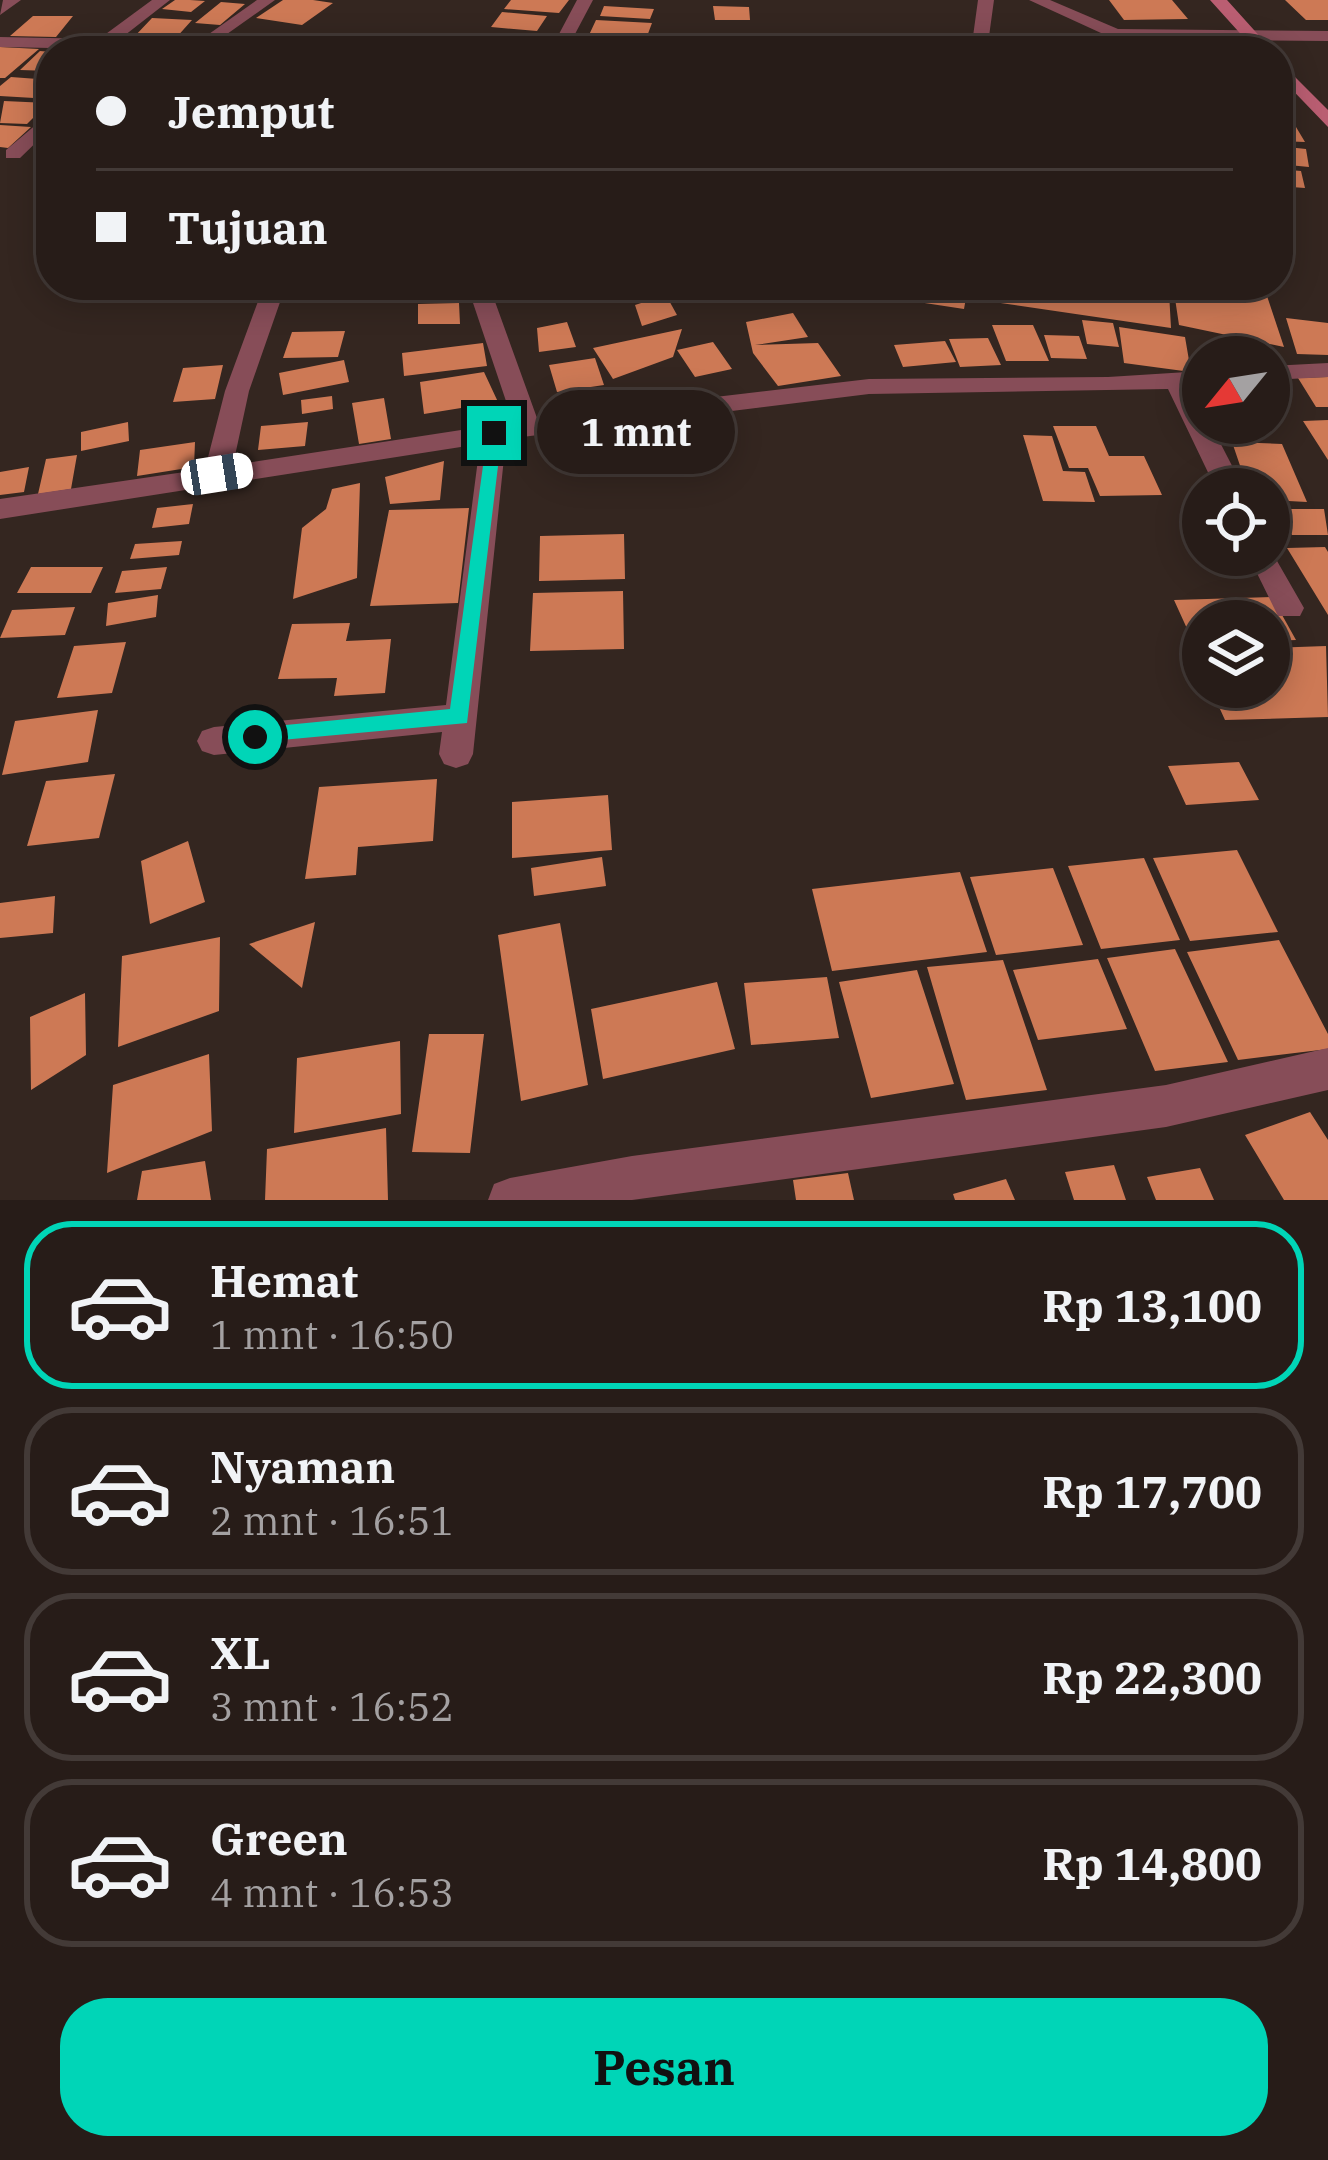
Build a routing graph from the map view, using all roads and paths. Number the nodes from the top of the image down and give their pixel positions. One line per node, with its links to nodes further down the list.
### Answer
1 (13, 0): 8 (street)
2 (162, 0): 11 (street)
3 (267, 0): 12 (street)
4 (585, 0): 13 (street)
5 (986, 0): 14 (street)
6 (1037, 0): 9 (street)
7 (1218, 0): 10 (main road)
8 (0, 10)
9 (1116, 34): 10 (street); 15 (street)
10 (1250, 35): 16 (street)
11 (125, 36)
12 (217, 36)
13 (566, 36)
14 (981, 36)
15 (1109, 36)
16 (1328, 36)
17 (0, 42): 18 (street)
18 (36, 44)
19 (1293, 82): 20 (main road)
20 (1328, 122)
21 (36, 133): 22 (street)
22 (14, 154)
23 (270, 300): 30 (street)
24 (483, 300): 28 (street)
25 (1328, 370): 26 (street)
26 (1290, 372)
27 (1182, 381): 28 (street)
28 (528, 428): 29 (street)
29 (494, 433): 30 (street); 32 (street)
30 (217, 474): 31 (street)
31 (0, 509)
32 (460, 717): 33 (street); 34 (street)
33 (214, 741)
34 (456, 754)
35 (1328, 1069): 36 (street)
36 (510, 1200)

